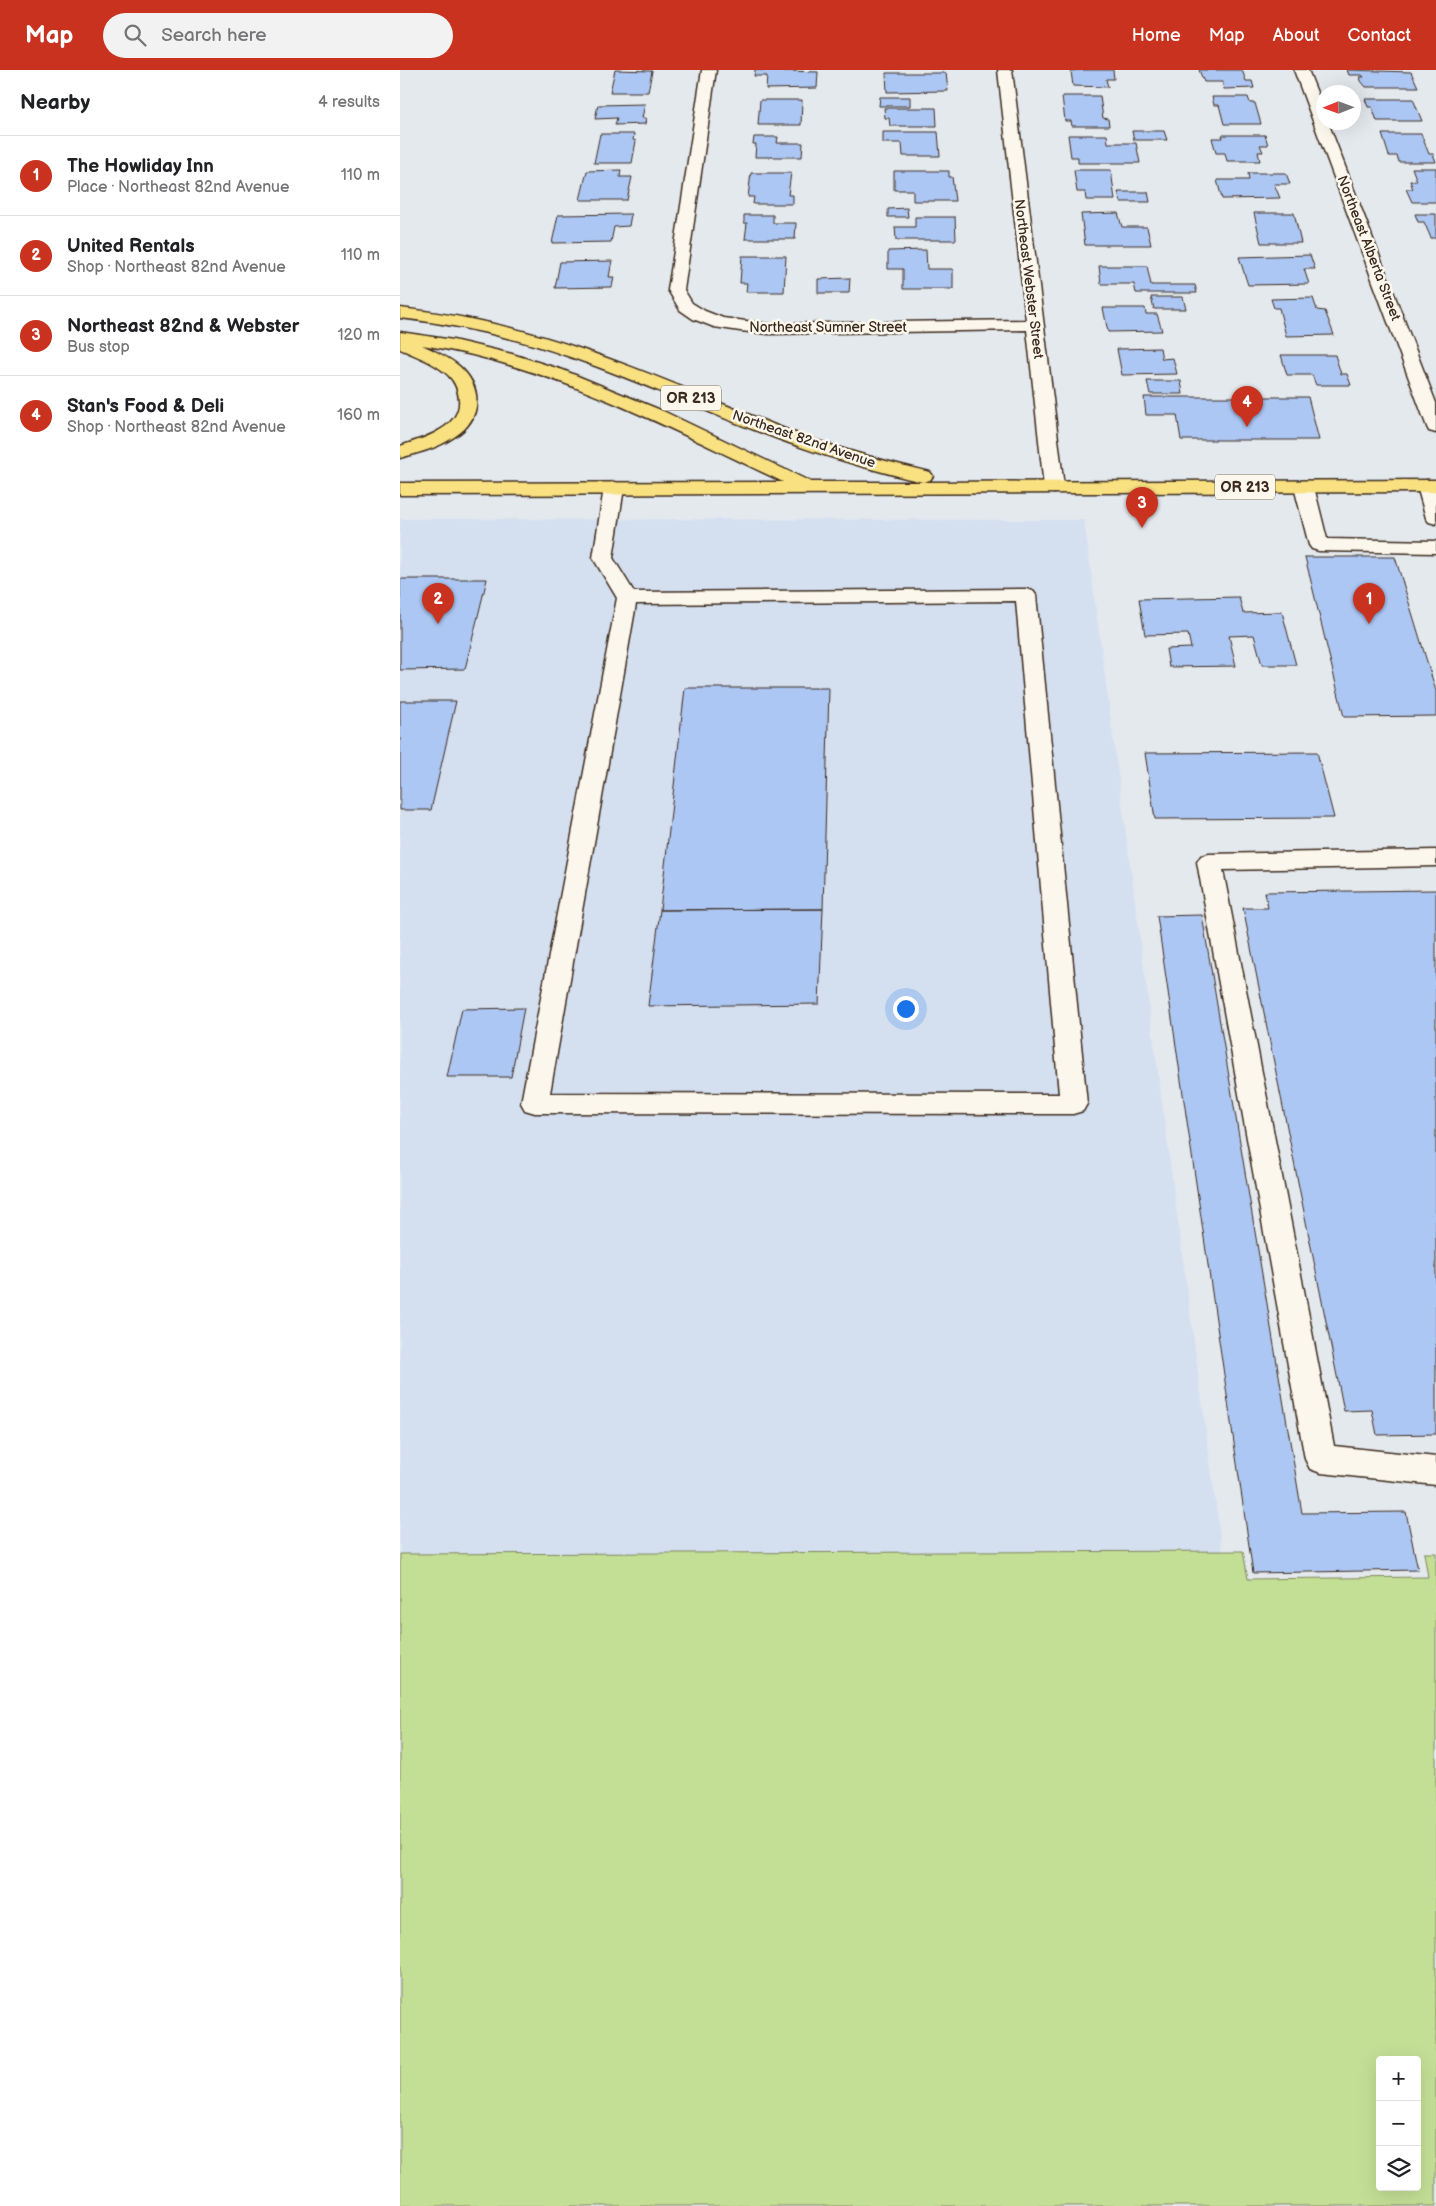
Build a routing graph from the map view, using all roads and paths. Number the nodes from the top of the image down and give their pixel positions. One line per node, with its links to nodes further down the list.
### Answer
1 (709, 70): 5 (street, Northeast Sumner Street)
2 (1005, 70): 5 (street, Northeast Webster Street)
3 (1301, 70): 8 (street, Northeast Alberta Street)
4 (400, 313): 11 (main road, Northeast 82nd Avenue / OR 213)
5 (1036, 325): 12 (street, Northeast Webster Street)
6 (400, 337): 15 (main road, Northeast 82nd Avenue / OR 213)
7 (400, 343): 9 (main road)
8 (1436, 426)
9 (400, 452)
10 (1431, 486): 13 (main road, Northeast 82nd Avenue / OR 213); 17 (street)
11 (981, 487): 12 (main road, Northeast 82nd Avenue / OR 213); 15 (main road, Northeast 82nd Avenue / OR 213)
12 (1054, 487): 13 (main road, Northeast 82nd Avenue / OR 213)
13 (1304, 487): 18 (street)
14 (614, 488): 15 (main road, Northeast 82nd Avenue); 16 (main road, Northeast 82nd Avenue); 19 (street)
15 (812, 488)
16 (400, 489)
17 (1436, 518)
18 (1436, 547)
19 (626, 598): 19 (street)
20 (1436, 858): 21 (street)
21 (1436, 1471)

